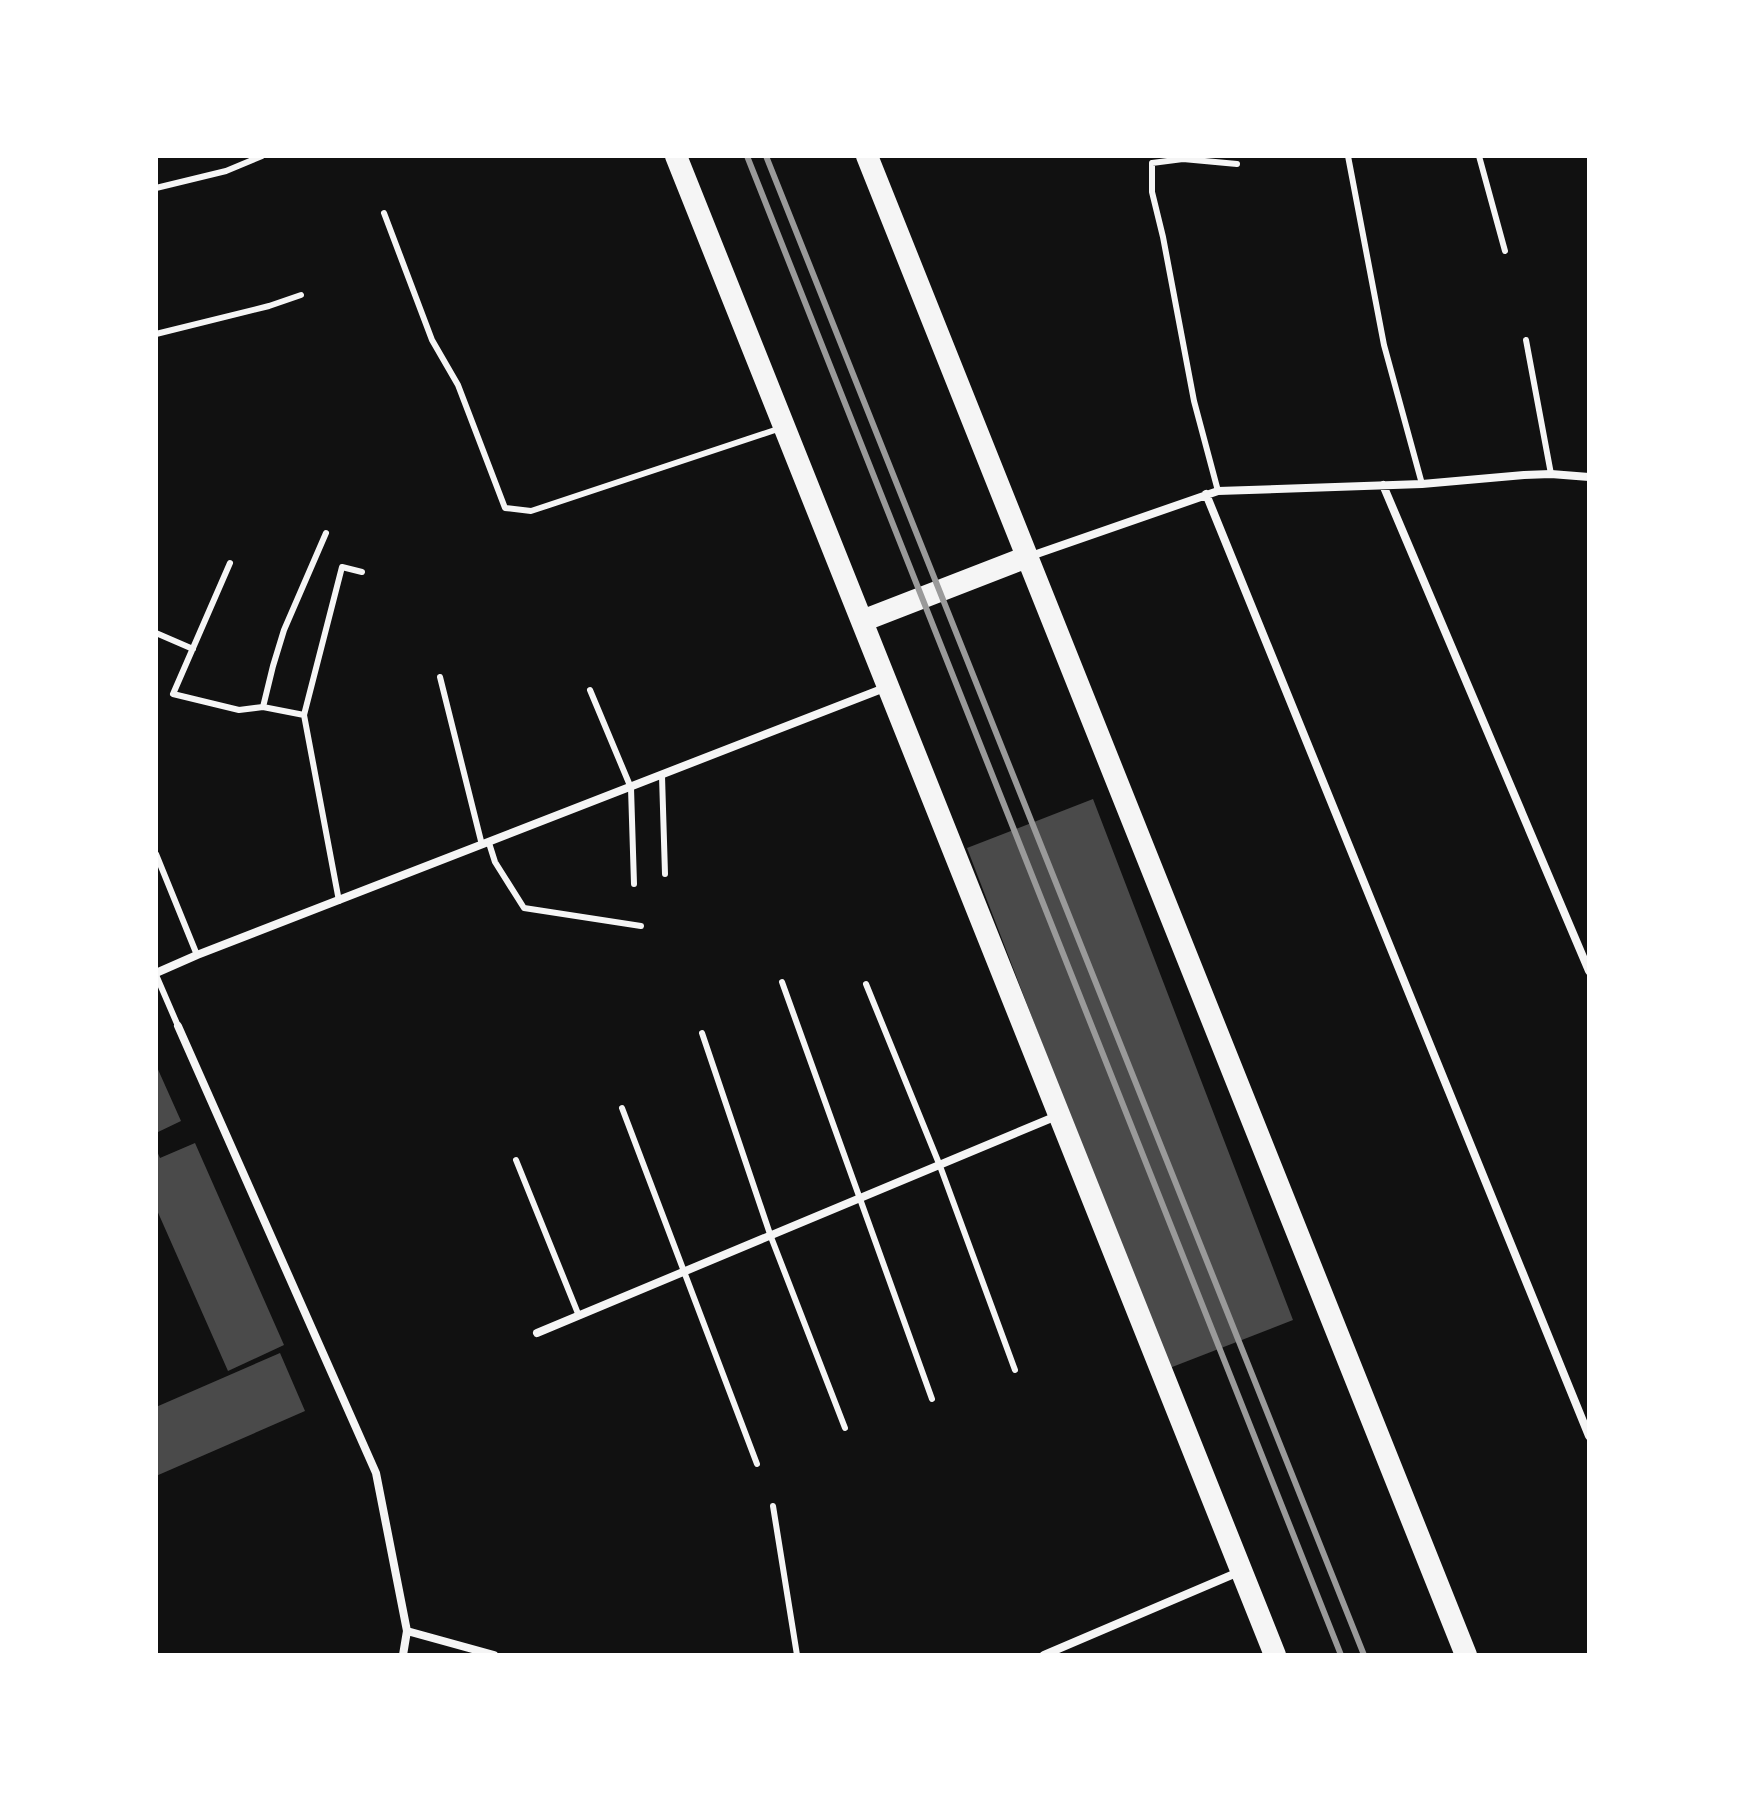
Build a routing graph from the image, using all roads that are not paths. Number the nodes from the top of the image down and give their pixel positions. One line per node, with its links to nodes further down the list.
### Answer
1 (262, 156): 7 (lane)
2 (676, 156): 13 (highway)
3 (867, 156): 21 (highway)
4 (1348, 156): 16 (lane)
5 (1479, 156): 9 (lane)
6 (1237, 164): 18 (lane)
7 (156, 188)
8 (384, 213): 13 (lane)
9 (1505, 251)
10 (301, 295): 11 (lane)
11 (156, 334)
12 (1526, 340): 14 (lane)
13 (784, 427): 24 (highway)
14 (1551, 474): 15 (street); 16 (street)
15 (1589, 477)
16 (1422, 484): 17 (street)
17 (1383, 485): 18 (street); 41 (street)
18 (1218, 491): 19 (street)
19 (1206, 494): 21 (street); 59 (street)
20 (326, 533): 30 (lane)
21 (1027, 557): 24 (highway); 69 (highway)
22 (230, 563): 26 (lane)
23 (362, 572): 31 (lane)
24 (862, 621): 28 (highway)
25 (156, 633): 26 (lane)
26 (193, 649): 30 (lane)
27 (440, 677): 34 (lane)
28 (888, 687): 32 (street); 48 (highway)
29 (590, 690): 33 (lane)
30 (263, 707): 31 (lane)
31 (304, 715): 38 (lane)
32 (662, 776): 33 (street); 36 (lane)
33 (631, 788): 34 (street); 37 (lane)
34 (486, 844): 38 (street); 39 (lane)
35 (156, 854): 40 (lane)
36 (665, 874)
37 (634, 884)
38 (339, 901): 40 (street)
39 (641, 926)
40 (197, 955): 42 (street)
41 (1589, 971)
42 (156, 974): 45 (lane)
43 (782, 982): 51 (lane)
44 (866, 984): 50 (lane)
45 (178, 1026): 63 (street)
46 (702, 1033): 52 (lane)
47 (622, 1108): 53 (lane)
48 (1060, 1115): 50 (street); 62 (highway)
49 (516, 1160): 54 (lane)
50 (940, 1166): 51 (street); 56 (lane)
51 (859, 1200): 52 (street); 57 (lane)
52 (771, 1237): 53 (street); 58 (lane)
53 (683, 1273): 54 (street); 60 (lane)
54 (579, 1316): 55 (street)
55 (537, 1333)
56 (1015, 1370)
57 (932, 1399)
58 (845, 1428)
59 (1589, 1436)
60 (757, 1464)
61 (773, 1506): 66 (lane)
62 (1241, 1571): 67 (street); 68 (highway)
63 (407, 1631): 64 (street); 65 (street)
64 (403, 1655)
65 (494, 1655)
66 (797, 1655)
67 (1044, 1655)
68 (1275, 1655)
69 (1466, 1655)

